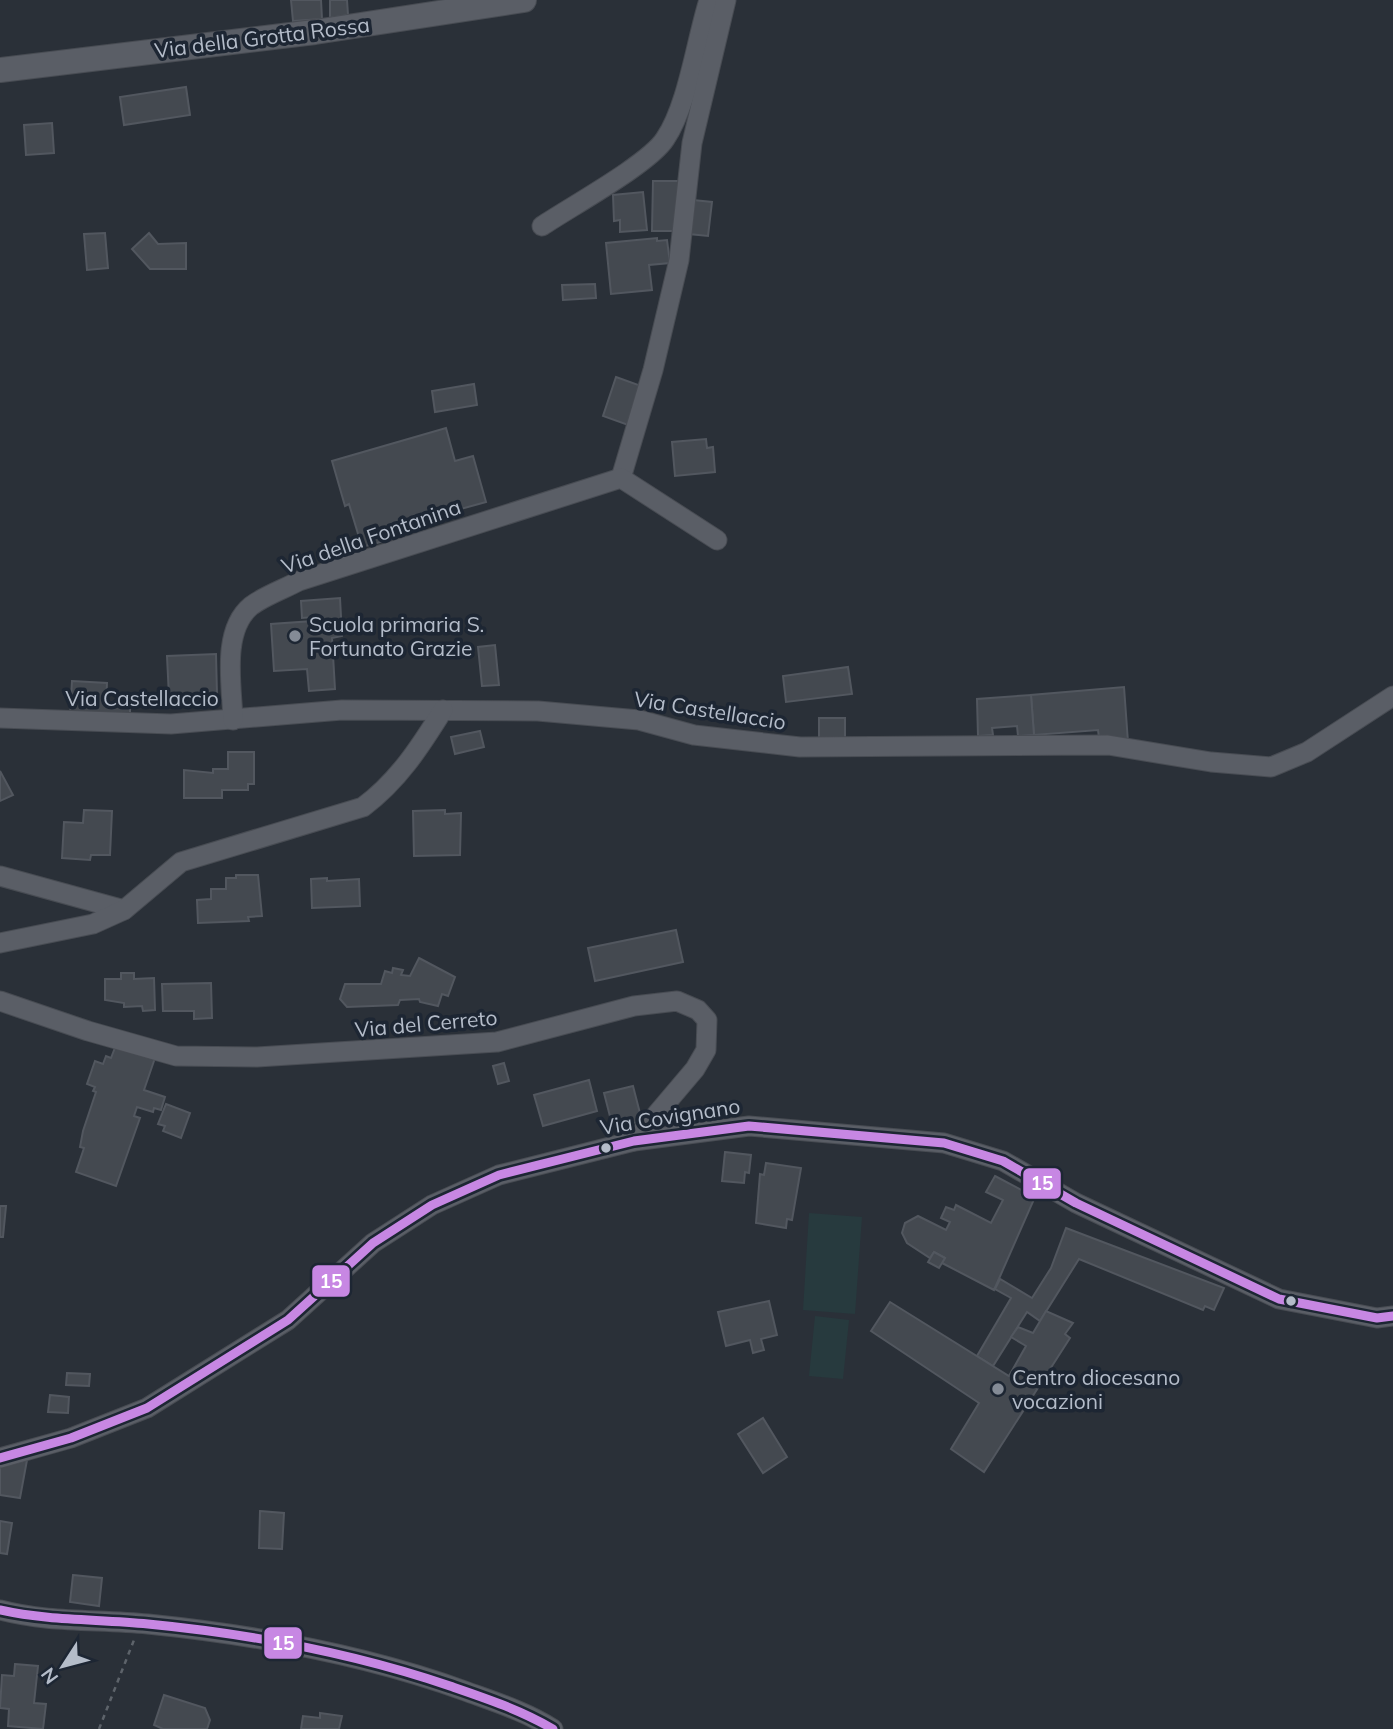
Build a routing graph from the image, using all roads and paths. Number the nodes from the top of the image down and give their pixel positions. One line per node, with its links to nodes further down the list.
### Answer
1 (524, 0): 4 (street, Via della Grotta Rossa)
2 (709, 0): 5 (street)
3 (726, 0): 6 (street)
4 (0, 70)
5 (542, 226)
6 (621, 478): 7 (street); 11 (street, Via della Fontanina)
7 (717, 540)
8 (1393, 696): 9 (street, Via Castellaccio)
9 (443, 710): 11 (street, Via Castellaccio); 13 (street)
10 (0, 718): 11 (street, Via Castellaccio)
11 (233, 720)
12 (0, 876): 13 (street)
13 (124, 910): 14 (street)
14 (0, 943)
15 (0, 1001): 16 (street, Via del Cerreto)
16 (634, 1141): 18 (street, Via Covignano); 20 (street, Via Covignano)
17 (1393, 1301): 18 (street)
18 (1353, 1312): 19 (street, Via Covignano)
19 (1393, 1316)
20 (0, 1458)
21 (0, 1610): 22 (street)
22 (140, 1624): 23 (path); 24 (street)
23 (99, 1729)
24 (553, 1729)

